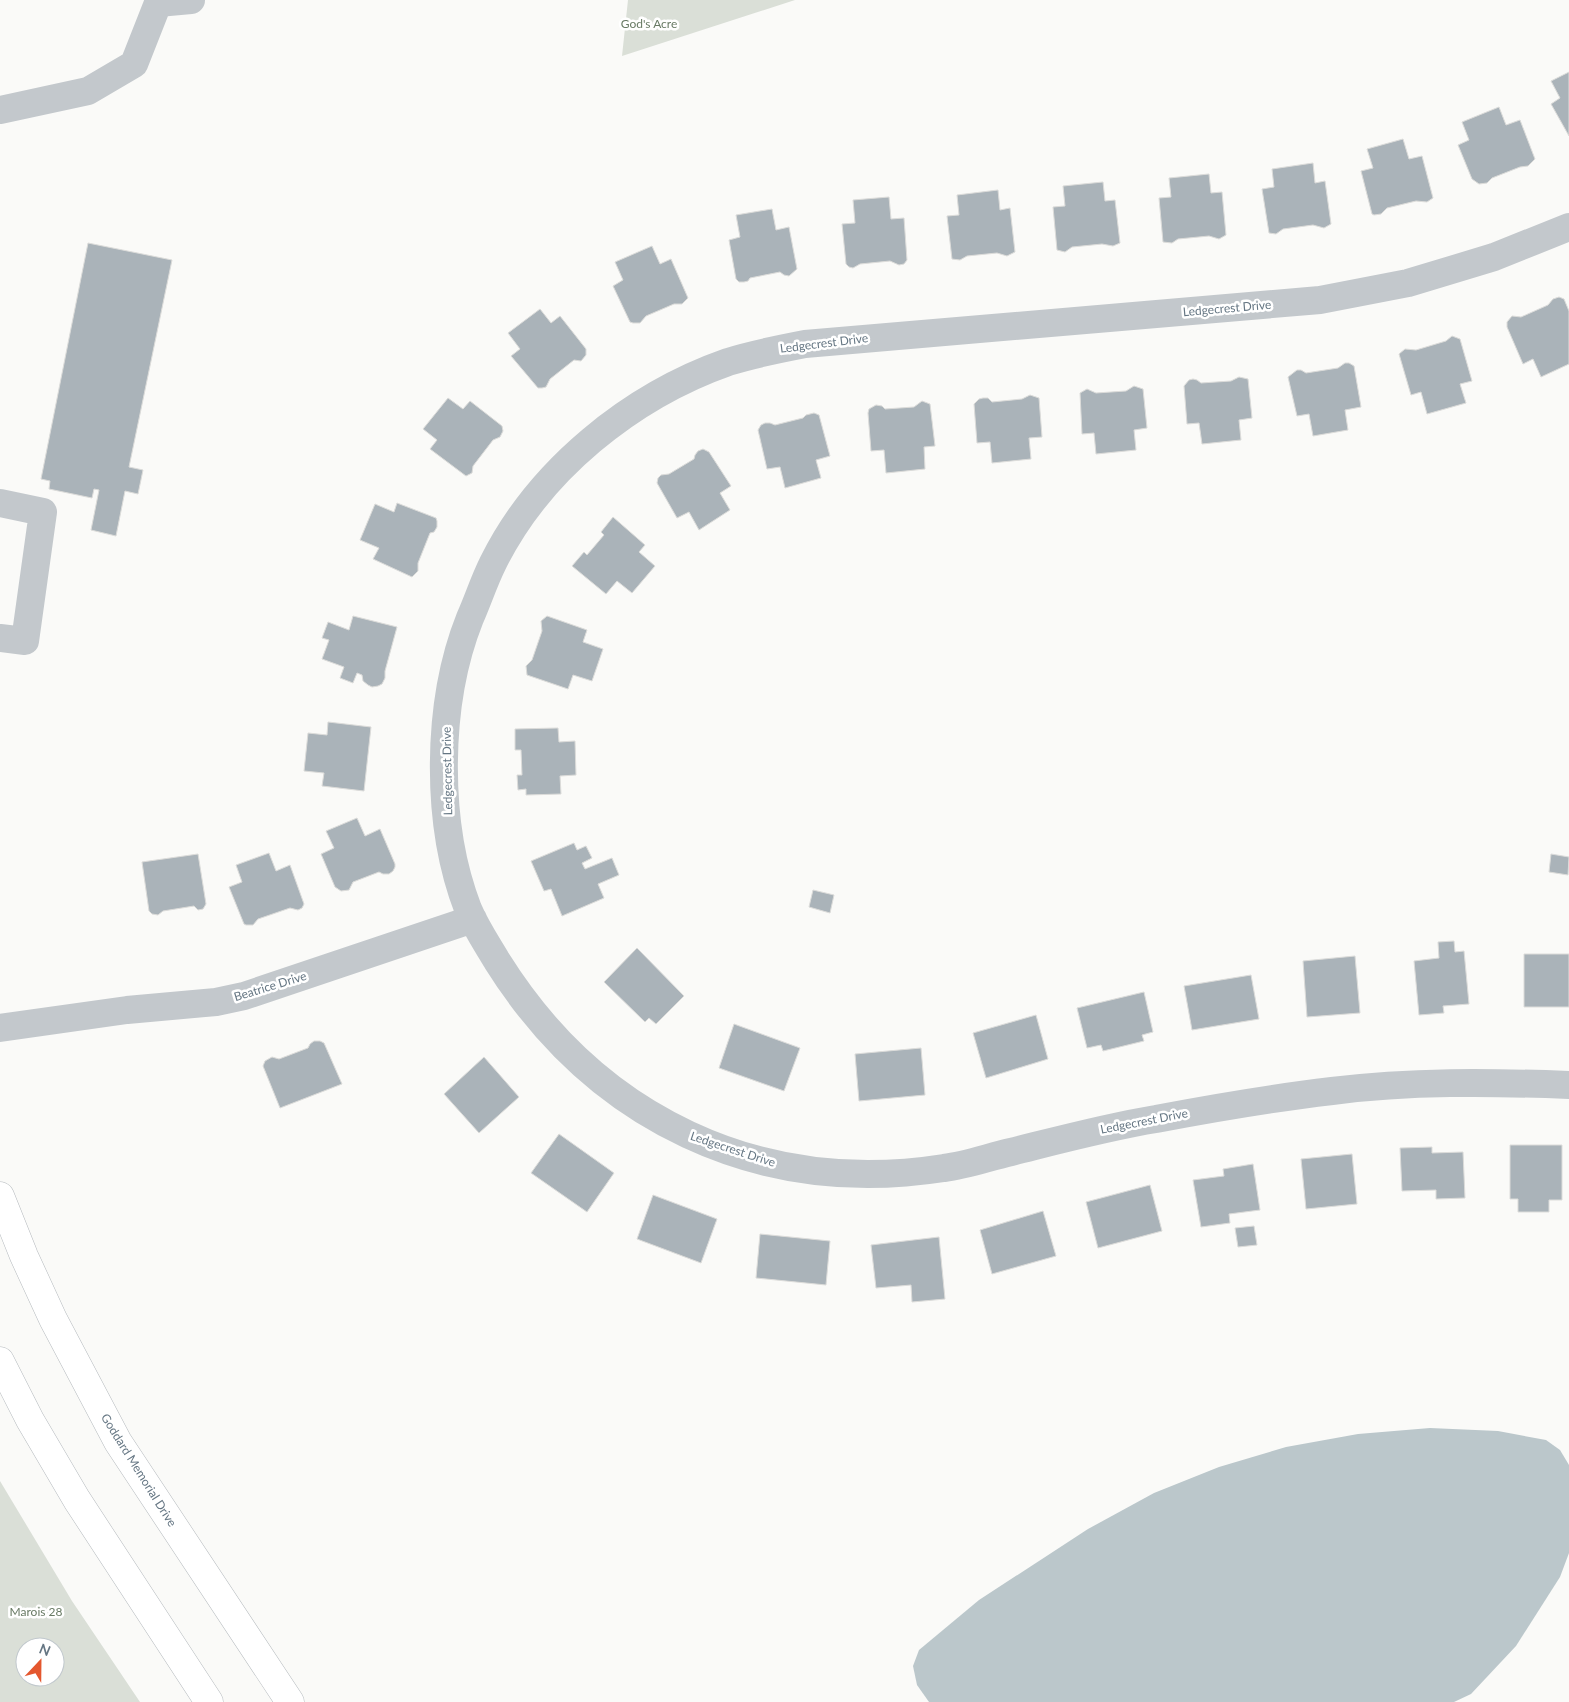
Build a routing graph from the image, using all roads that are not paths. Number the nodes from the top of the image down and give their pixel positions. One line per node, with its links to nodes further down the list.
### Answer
1 (191, 0): 2 (street)
2 (0, 110)
3 (1569, 227): 6 (street, Ledgecrest Drive)
4 (0, 503): 5 (street)
5 (13, 639)
6 (473, 919): 7 (street, Beatrice Drive); 8 (street, Ledgecrest Drive)
7 (0, 1028)
8 (1569, 1085)
9 (0, 1196): 12 (main road, Goddard Memorial Drive)
10 (0, 1361): 11 (main road)
11 (209, 1702)
12 (290, 1702)

